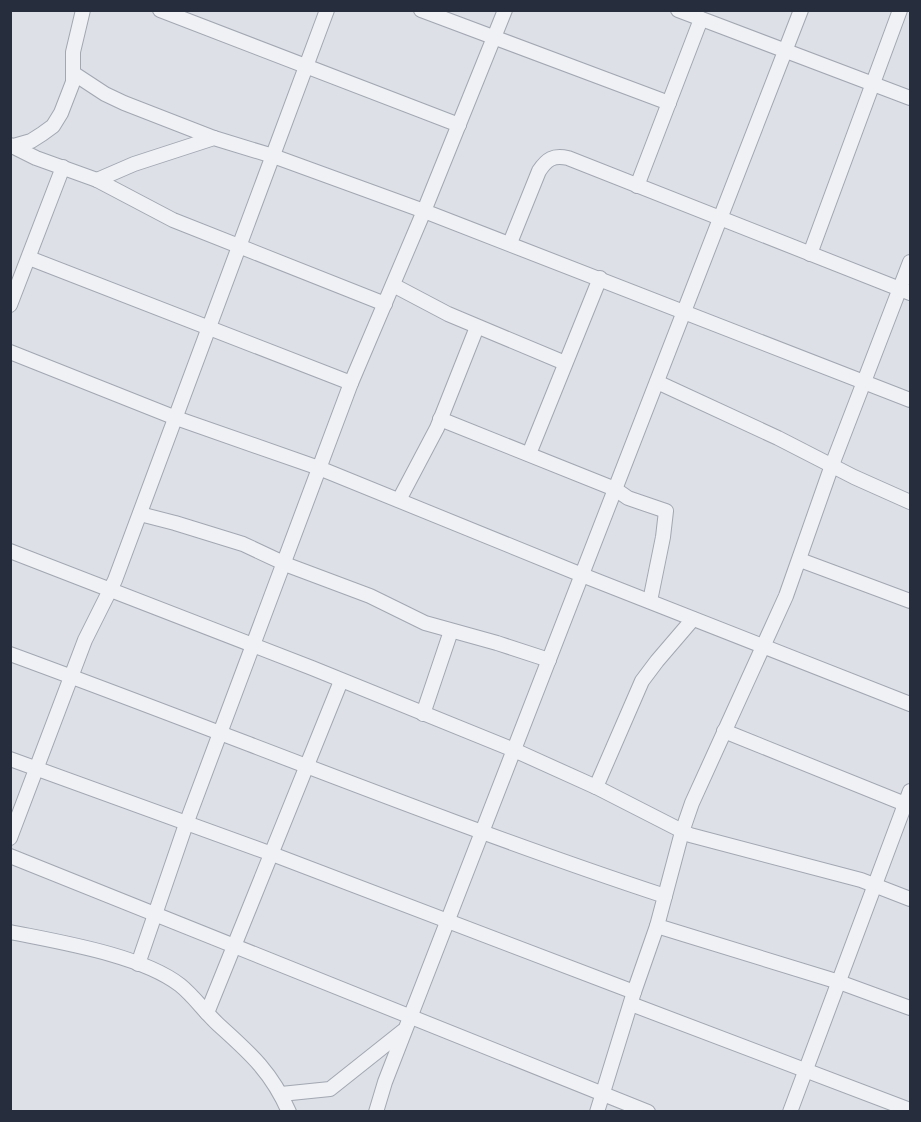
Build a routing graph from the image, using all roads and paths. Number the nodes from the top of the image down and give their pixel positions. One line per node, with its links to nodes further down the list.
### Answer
1 (83, 10): 13 (street)
2 (160, 10): 12 (street)
3 (327, 10): 12 (street)
4 (421, 10): 10 (street)
5 (505, 10): 10 (street)
6 (678, 10): 9 (street)
7 (801, 10): 11 (street)
8 (900, 10): 14 (street)
9 (696, 15): 11 (street); 16 (street)
10 (494, 38): 16 (street); 17 (street)
11 (785, 51): 14 (street); 25 (street)
12 (306, 66): 17 (street); 20 (street)
13 (73, 73): 18 (street); 19 (street)
14 (873, 84): 15 (street); 28 (street)
15 (910, 98)
16 (669, 103): 23 (street)
17 (459, 125): 24 (street)
18 (214, 138): 20 (street); 22 (street)
19 (11, 146): 21 (street)
20 (273, 156): 24 (street); 27 (street)
21 (63, 167): 22 (street); 29 (street)
22 (97, 180): 27 (street)
23 (637, 186): 25 (street); 26 (street)
24 (424, 211): 26 (street); 32 (street)
25 (720, 218): 28 (street); 36 (street)
26 (510, 243): 31 (street)
27 (239, 247): 34 (street); 38 (street)
28 (810, 254): 33 (street)
29 (29, 258): 35 (street); 38 (street)
30 (910, 262): 33 (street)
31 (600, 278): 36 (street); 40 (street)
32 (393, 285): 34 (street); 37 (street)
33 (905, 291): 42 (street)
34 (385, 304): 43 (street)
35 (10, 305)
36 (685, 311): 41 (street); 42 (street)
37 (477, 327): 40 (street); 46 (street)
38 (209, 328): 43 (street); 45 (street)
39 (10, 352): 45 (street)
40 (565, 363): 47 (street)
41 (657, 382): 48 (street); 50 (street)
42 (864, 382): 44 (street); 48 (street)
43 (351, 383): 49 (street)
44 (910, 400)
45 (176, 418): 49 (street); 53 (street)
46 (440, 419): 47 (street); 51 (street)
47 (529, 454): 50 (street)
48 (832, 465): 52 (street); 55 (street)
49 (319, 468): 51 (street); 56 (street)
50 (615, 489): 57 (street); 59 (street)
51 (399, 500): 57 (street)
52 (910, 502)
53 (140, 514): 56 (street); 58 (street)
54 (10, 551): 58 (street)
55 (800, 560): 60 (street); 64 (street)
56 (284, 564): 62 (street); 63 (street)
57 (582, 575): 59 (street); 66 (street)
58 (111, 591): 63 (street); 67 (street)
59 (650, 601): 61 (street)
60 (910, 601)
61 (693, 619): 64 (street); 77 (street)
62 (451, 631): 66 (street); 70 (street)
63 (254, 646): 68 (street); 72 (street)
64 (764, 647): 69 (street); 71 (street)
65 (10, 654): 67 (street)
66 (549, 660): 73 (street)
67 (72, 675): 72 (street); 76 (street)
68 (341, 681): 70 (street); 75 (street)
69 (910, 704)
70 (423, 714): 73 (street)
71 (724, 731): 78 (street); 81 (street)
72 (221, 734): 75 (street); 79 (street)
73 (514, 750): 77 (street); 80 (street)
74 (10, 759): 76 (street)
75 (307, 765): 80 (street); 83 (street)
76 (38, 769): 79 (street); 82 (street)
77 (596, 787): 81 (street)
78 (909, 800): 85 (street)
79 (186, 824): 83 (street); 88 (street)
80 (483, 832): 86 (street); 89 (street)
81 (682, 832): 85 (street); 86 (street)
82 (10, 838)
83 (272, 854): 89 (street); 92 (street)
84 (10, 856): 88 (street)
85 (875, 884): 87 (street); 94 (street)
86 (665, 896): 90 (street)
87 (910, 899)
88 (156, 913): 92 (street); 93 (street)
89 (447, 922): 95 (street); 98 (street)
90 (657, 926): 94 (street); 95 (street)
91 (10, 932): 93 (street)
92 (234, 946): 97 (street); 98 (street)
93 (138, 964): 97 (street)
94 (839, 982): 96 (street); 99 (street)
95 (632, 998): 99 (street); 101 (street)
96 (910, 1008)
97 (207, 1013): 100 (street)
98 (408, 1023): 100 (street); 101 (street); 103 (street)
99 (804, 1070): 102 (street); 107 (street)
100 (281, 1095): 104 (street)
101 (603, 1095): 105 (street); 106 (street)
102 (910, 1110)
103 (379, 1111)
104 (289, 1112)
105 (597, 1112)
106 (648, 1112)
107 (790, 1112)

